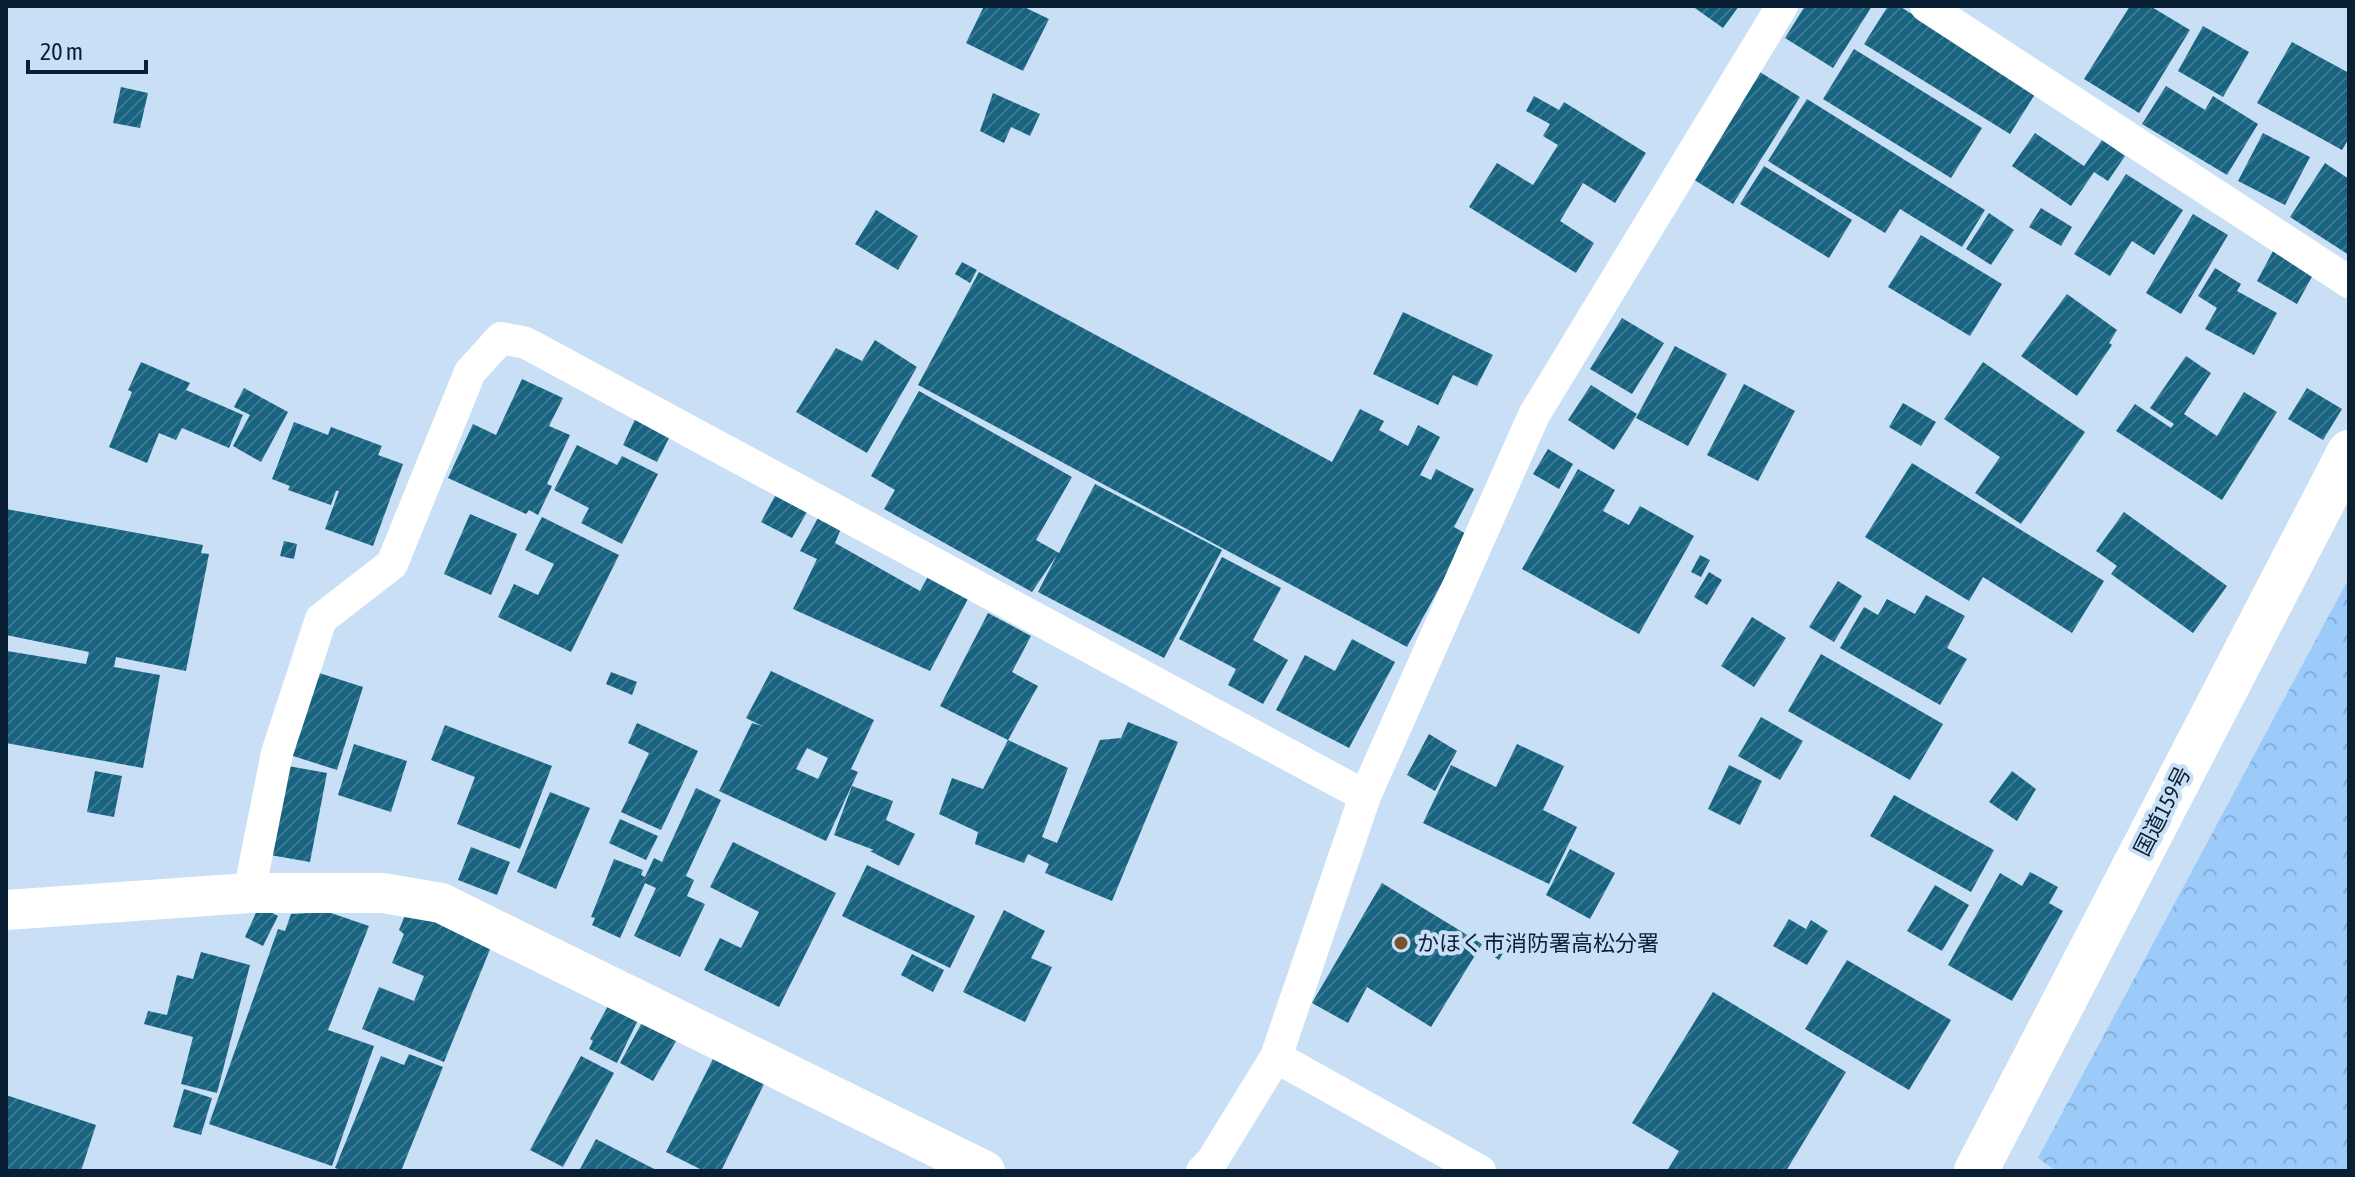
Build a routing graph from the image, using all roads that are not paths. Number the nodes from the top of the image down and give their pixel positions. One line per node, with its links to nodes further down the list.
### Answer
1 (1782, 6): 5 (street)
2 (1926, 6): 3 (street)
3 (2349, 282)
4 (2349, 452): 12 (highway, 国道159号)
5 (1365, 796): 6 (street); 8 (street)
6 (249, 893): 7 (street); 9 (street)
7 (6, 910)
8 (1276, 1057): 10 (street); 11 (street)
9 (985, 1171)
10 (1202, 1171)
11 (1480, 1171)
12 (1976, 1171)

